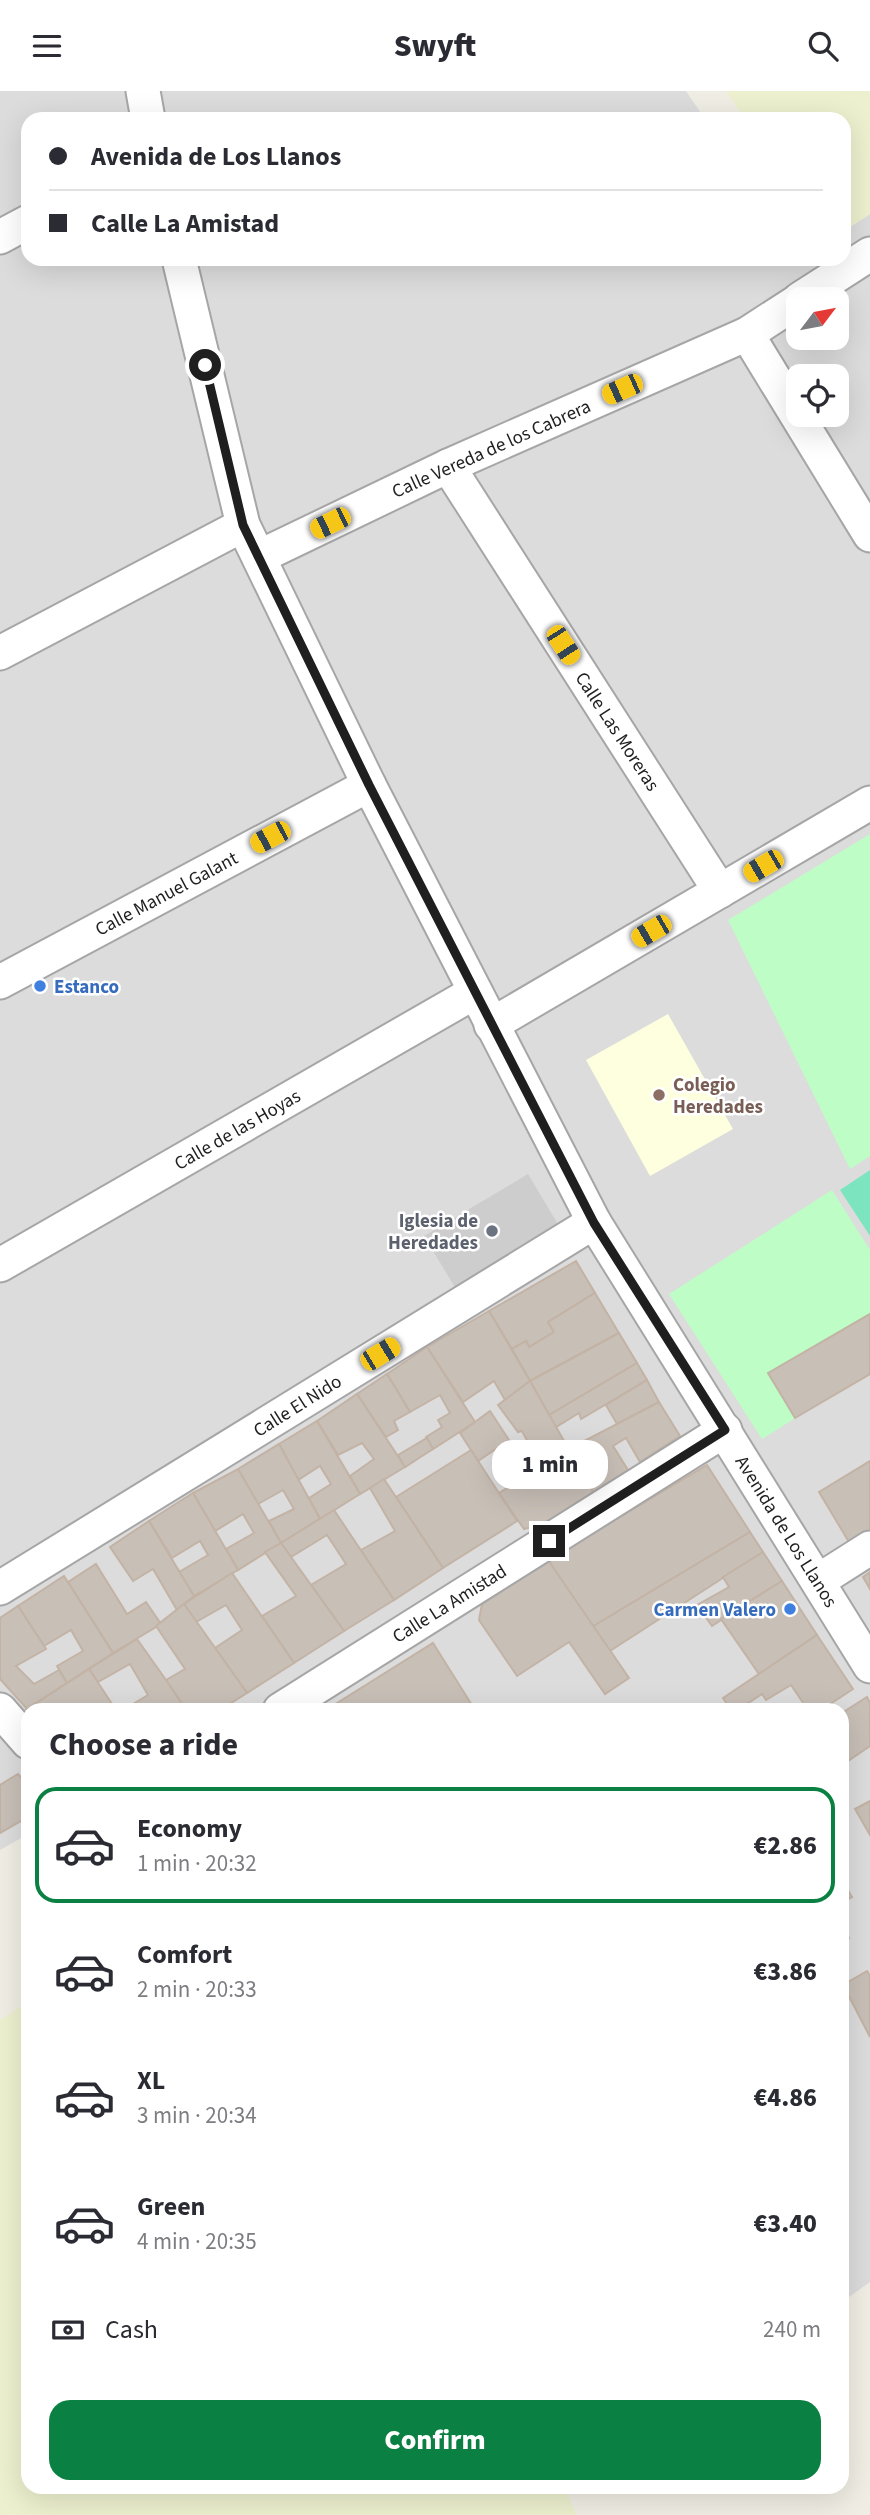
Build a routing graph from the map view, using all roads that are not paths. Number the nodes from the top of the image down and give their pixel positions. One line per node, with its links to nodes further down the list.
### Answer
1 (143, 91): 2 (street)
2 (147, 112)
3 (21, 226): 4 (street)
4 (0, 237)
5 (870, 254): 7 (street, Calle Vereda de los Cabrera)
6 (181, 266): 11 (street, Avenida de Los Llanos)
7 (819, 287)
8 (786, 308): 9 (street, Calle Vereda de los Cabrera)
9 (747, 334): 10 (street, Calle Vereda de los Cabrera); 12 (street)
10 (448, 466): 13 (street, Calle Vereda de los Cabrera); 17 (street, Calle Las Moreras)
11 (243, 525): 13 (street, Avenida de Los Llanos); 14 (street)
12 (870, 535)
13 (259, 557): 15 (street, Avenida de Los Llanos)
14 (0, 653)
15 (369, 785): 18 (street, Calle Manuel Galant); 19 (street, Avenida de Los Llanos)
16 (870, 803): 17 (street)
17 (720, 891): 20 (street)
18 (0, 982)
19 (475, 992): 20 (street, Avenida de Los Llanos); 22 (street, Calle de las Hoyas)
20 (491, 1025): 21 (street, Avenida de Los Llanos)
21 (594, 1223): 23 (street, Avenida de Los Llanos); 26 (street, Calle El Nido)
22 (0, 1265)
23 (725, 1430): 25 (street, Avenida de Los Llanos); 28 (street, Calle La Amistad)
24 (870, 1548): 25 (street)
25 (818, 1581): 27 (street, Avenida de Los Llanos)
26 (0, 1588)
27 (870, 1666)
28 (291, 1703)
29 (0, 1710): 30 (street)
30 (21, 1734)

